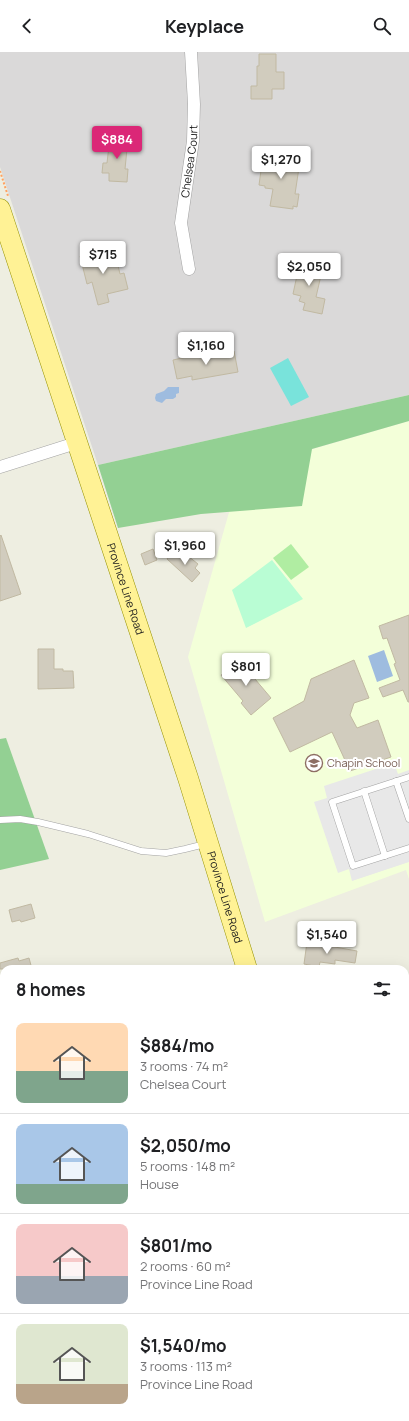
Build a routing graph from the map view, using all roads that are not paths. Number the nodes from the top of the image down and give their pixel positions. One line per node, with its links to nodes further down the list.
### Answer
1 (191, 52): 3 (street, Chelsea Court)
2 (0, 209): 4 (main road, Province Line Road)
3 (189, 269)
4 (76, 443): 5 (street); 11 (main road, Province Line Road)
5 (0, 467)
6 (409, 777): 7 (lane)
7 (396, 782): 8 (lane); 9 (lane)
8 (364, 791): 13 (lane); 13 (lane)
9 (409, 819)
10 (0, 820): 11 (lane)
11 (208, 842): 14 (main road, Province Line Road)
12 (409, 848): 13 (lane)
13 (386, 856)
14 (246, 965)

